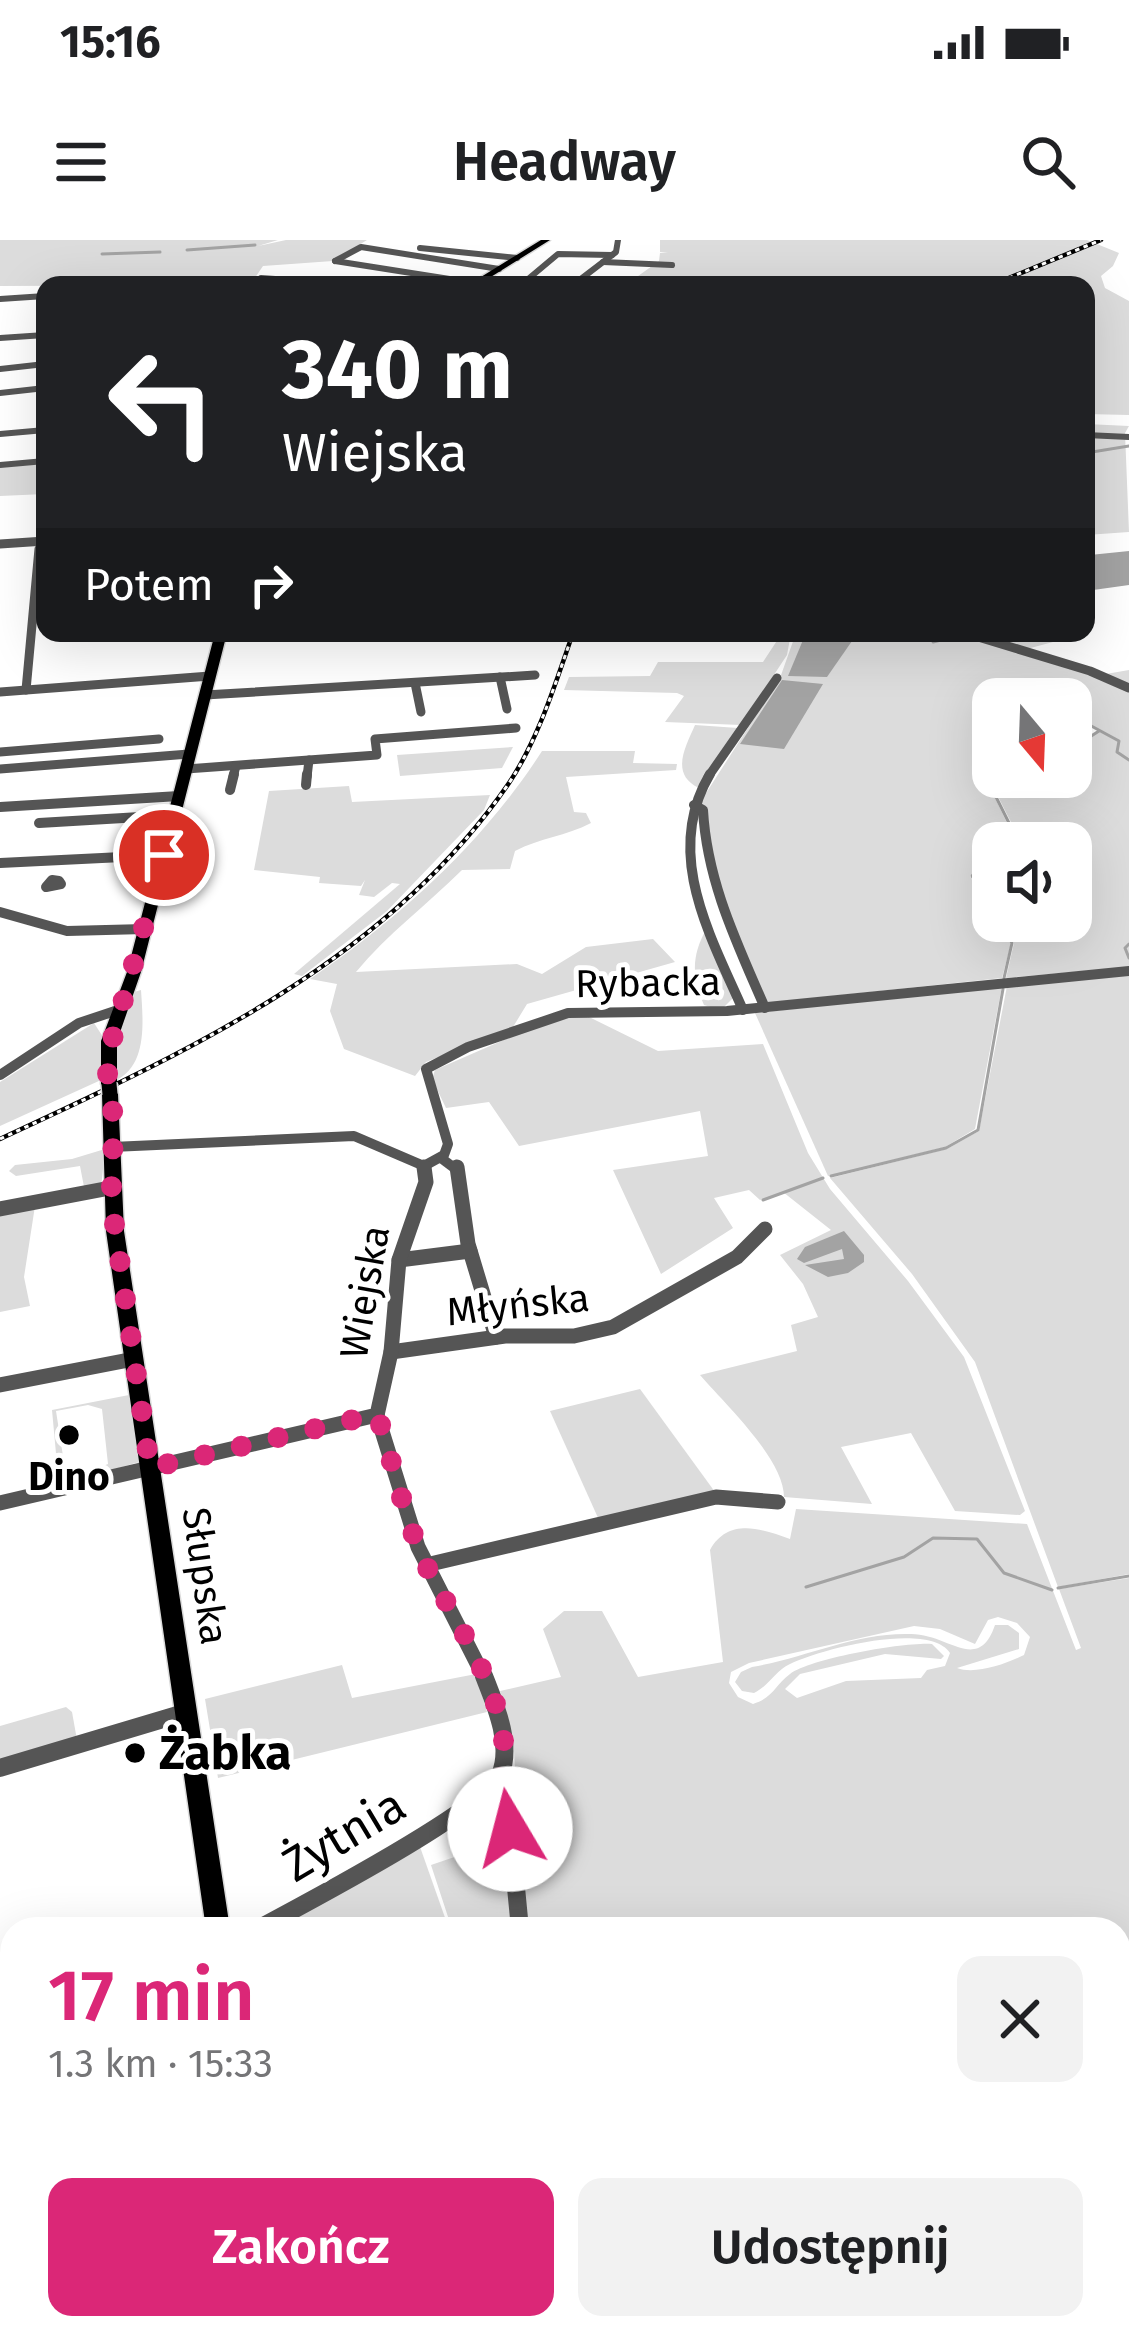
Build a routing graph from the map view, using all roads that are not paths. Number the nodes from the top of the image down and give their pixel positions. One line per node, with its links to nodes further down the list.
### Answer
1 (546, 240): 5 (main road)
2 (618, 240): 4 (street)
3 (416, 248): 5 (street)
4 (612, 255): 6 (street); 15 (street)
5 (517, 258): 10 (main road)
6 (603, 262): 8 (street); 9 (street)
7 (267, 264): 12 (street)
8 (672, 265)
9 (595, 268): 11 (street); 16 (street)
10 (499, 269): 13 (street); 14 (main road)
11 (628, 270)
12 (262, 276)
13 (430, 276)
14 (487, 276)
15 (534, 276)
16 (585, 276)
17 (36, 296): 18 (street)
18 (0, 298)
19 (36, 336): 20 (street)
20 (0, 338)
21 (36, 365): 22 (street)
22 (0, 369)
23 (36, 389): 24 (street)
24 (0, 393)
25 (36, 431): 26 (street)
26 (0, 434)
27 (1095, 435): 28 (street)
28 (1129, 437)
29 (36, 462): 30 (street)
30 (0, 465)
31 (36, 542): 32 (street)
32 (0, 544)
33 (36, 582): 42 (street)
34 (218, 642): 37 (main road, Słupska)
35 (995, 642): 41 (street)
36 (536, 675): 38 (street)
37 (209, 676): 42 (street); 44 (main road, Słupska)
38 (500, 677): 40 (street); 45 (street)
39 (777, 679): 61 (street)
40 (416, 683): 44 (street); 46 (street)
41 (1129, 688)
42 (26, 690): 43 (street)
43 (0, 692)
44 (205, 695): 55 (main road, Słupska)
45 (507, 710)
46 (421, 712)
47 (371, 723): 50 (street)
48 (443, 734): 50 (street); 51 (street); 52 (street)
49 (159, 739): 53 (street)
50 (375, 739): 54 (street)
51 (511, 745)
52 (446, 750)
53 (0, 752)
54 (309, 760): 56 (street); 58 (street)
55 (188, 762): 56 (street); 57 (street); 60 (main road, Słupska)
56 (236, 766): 59 (street)
57 (0, 769)
58 (306, 785)
59 (230, 790)
60 (179, 796): 62 (street); 63 (main road, Słupska)
61 (694, 805): 72 (street); 74 (street, Rybacka)
62 (0, 807)
63 (174, 815): 64 (street); 65 (main road, Słupska)
64 (39, 824)
65 (164, 855): 66 (street); 70 (main road, Słupska)
66 (66, 860): 67 (street); 68 (street)
67 (0, 863)
68 (47, 881)
69 (0, 912): 70 (street)
70 (145, 929): 73 (main road, Słupska)
71 (1129, 970): 72 (street)
72 (766, 1008): 74 (street)
73 (121, 1010): 75 (street); 76 (main road, Słupska)
74 (742, 1010): 77 (street, Rybacka)
75 (0, 1075)
76 (112, 1147): 78 (street); 79 (main road, Słupska)
77 (441, 1158): 78 (street); 82 (street)
78 (424, 1166): 83 (street, Wiejska)
79 (110, 1188): 80 (street); 86 (main road, Słupska)
80 (0, 1209)
81 (765, 1229): 84 (street, Młyńska)
82 (470, 1251): 83 (street); 84 (street)
83 (399, 1260): 85 (street, Wiejska)
84 (496, 1337): 85 (street, Młyńska)
85 (391, 1352): 88 (street, Wiejska)
86 (134, 1359): 87 (street); 89 (main road, Słupska)
87 (0, 1385)
88 (377, 1414): 89 (street, Wiejska); 92 (street)
89 (150, 1468): 91 (street, Wiejska); 93 (main road, Słupska)
90 (778, 1502): 92 (street)
91 (0, 1503)
92 (426, 1565): 95 (street)
93 (187, 1712): 94 (street); 96 (main road, Słupska)
94 (0, 1768)
95 (498, 1784): 97 (street, Żytnia); 98 (street)
96 (216, 1917)
97 (281, 1917)
98 (519, 1917)

